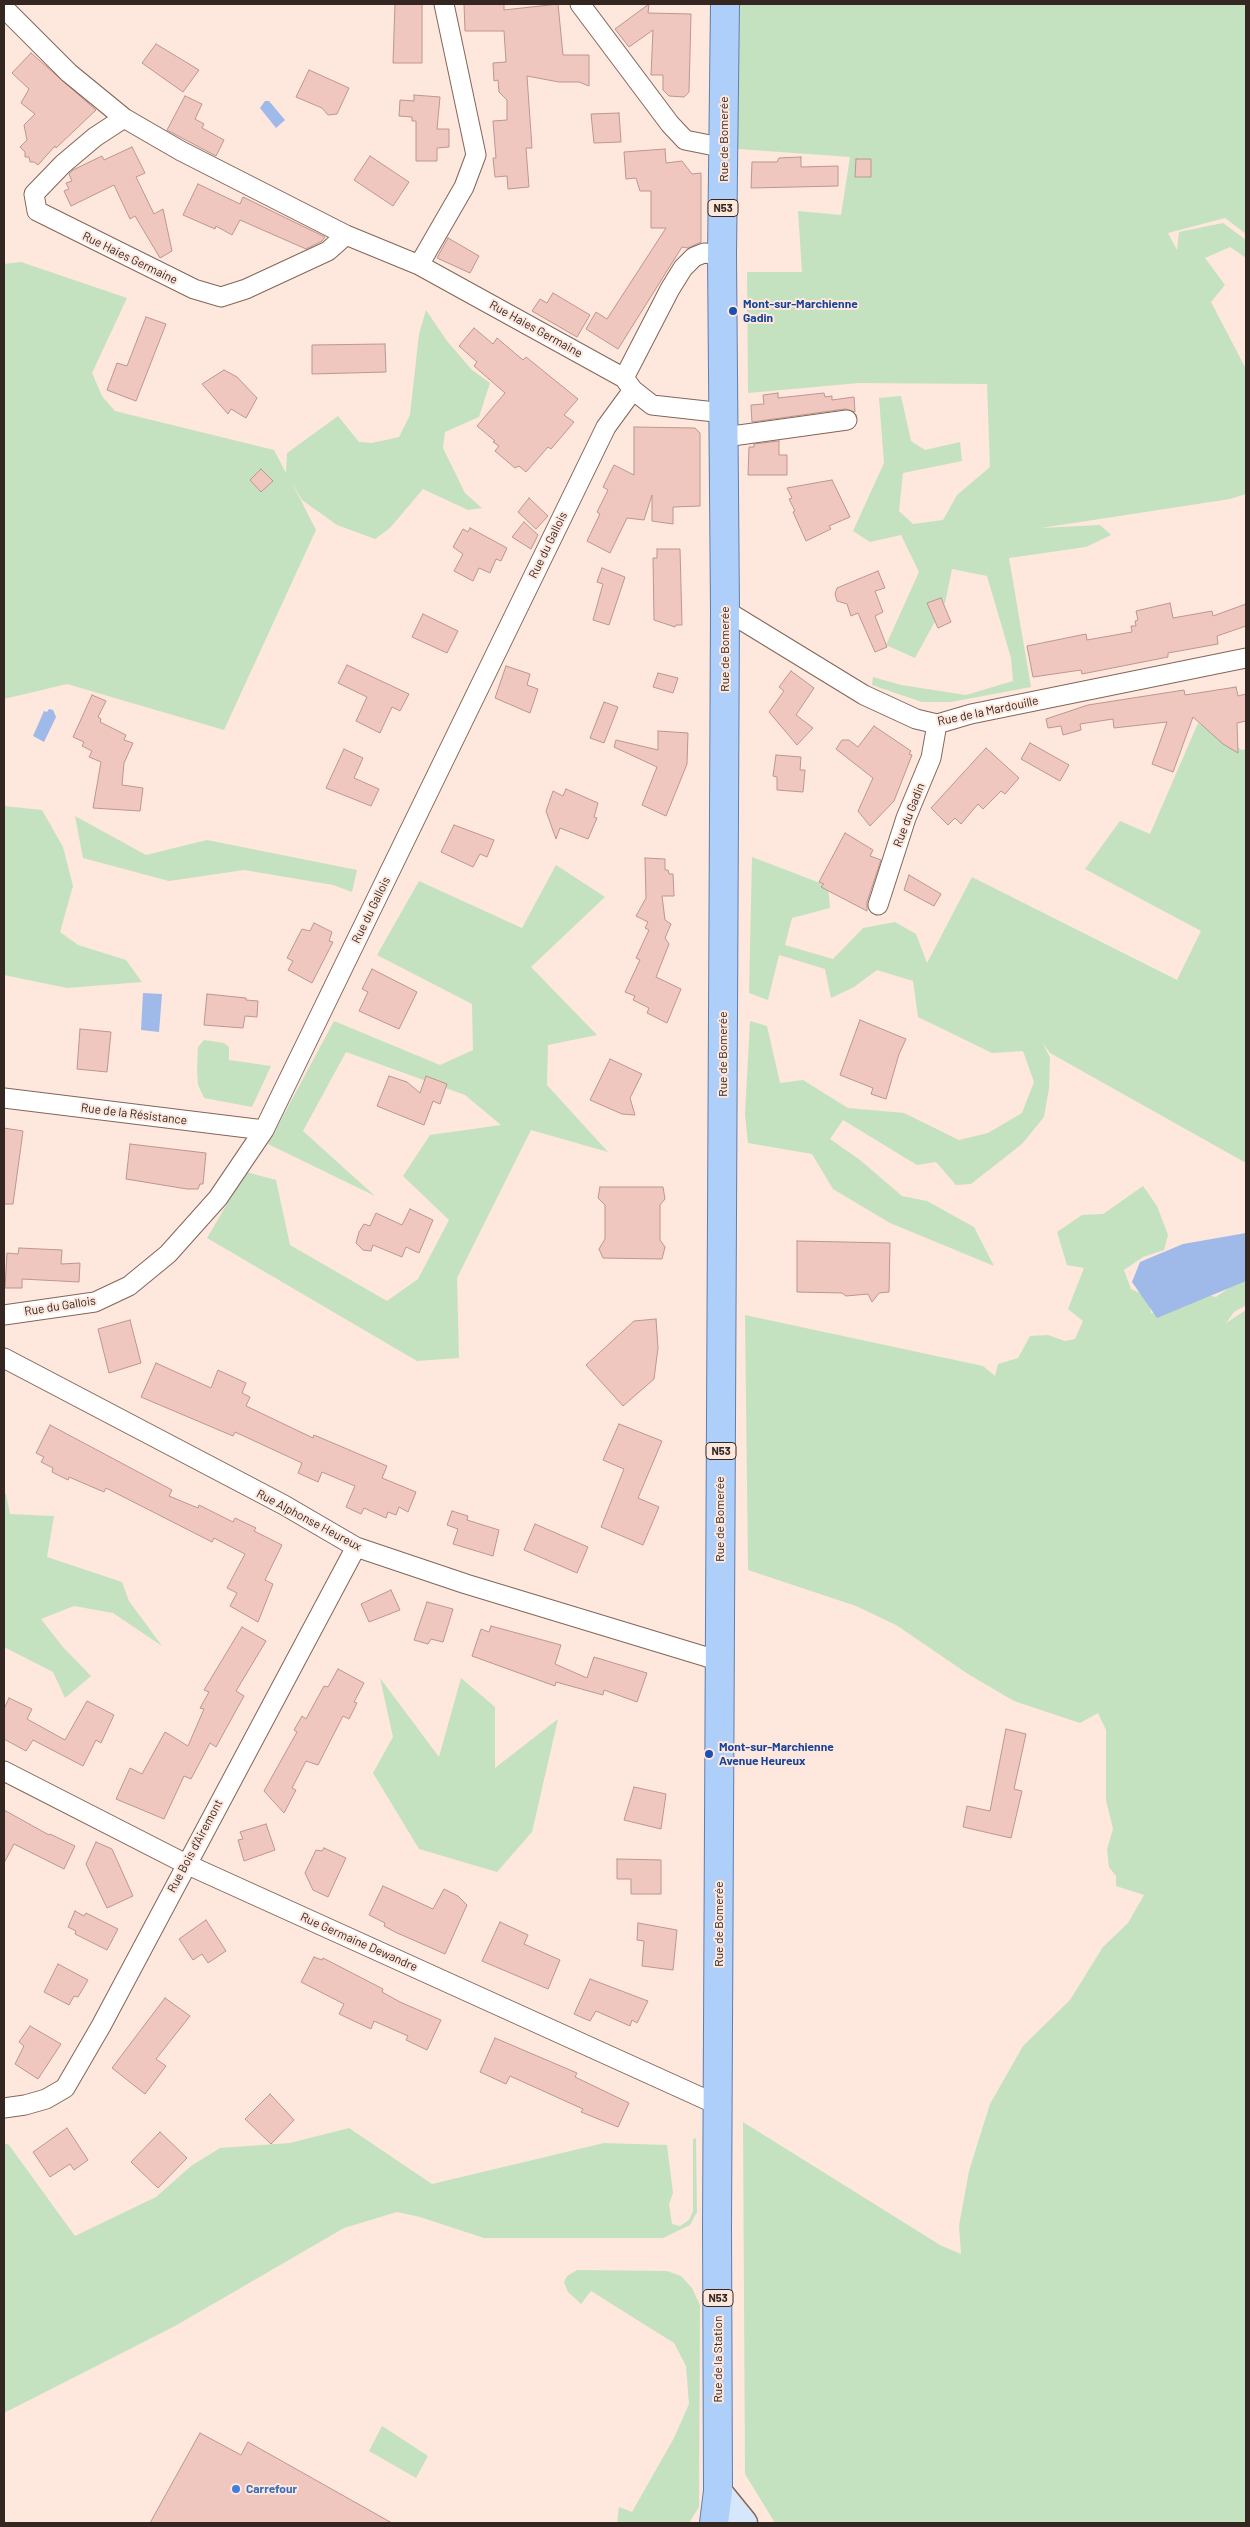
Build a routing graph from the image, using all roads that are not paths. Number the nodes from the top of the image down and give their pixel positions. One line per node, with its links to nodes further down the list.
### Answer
1 (444, 4): 9 (street)
2 (580, 4): 6 (street)
3 (724, 4): 6 (main road, Rue de Bomerée / N53)
4 (4, 8): 5 (street, Rue Haies Germaine)
5 (124, 118): 7 (street, Rue Haies Germaine); 7 (street, Rue Haies Germaine)
6 (725, 148): 8 (main road, Rue de Bomerée / N53)
7 (346, 235): 9 (street, Rue Haies Germaine)
8 (722, 255): 10 (street, Rue du Gallois); 12 (main road, Rue de Bomerée / N53)
9 (419, 265): 10 (street, Rue Haies Germaine)
10 (628, 384): 12 (street, Rue Haies Germaine); 18 (street, Rue du Gallois)
11 (847, 420): 12 (street, Rue Haies Germaine)
12 (724, 425): 13 (main road, Rue de Bomerée / N53)
13 (725, 610): 15 (street, Rue de la Mardouille); 22 (main road, Rue de Bomerée / N53)
14 (1246, 658): 15 (street, Rue de la Mardouille)
15 (937, 724): 16 (street, Rue du Gadin)
16 (878, 905)
17 (4, 1098): 18 (street, Rue de la Résistance)
18 (264, 1130): 19 (street, Rue du Gallois)
19 (4, 1315)
20 (4, 1358): 21 (street, Rue Alphonse Heureux)
21 (356, 1547): 22 (street, Rue Alphonse Heureux); 24 (street, Rue Bois d'Airemont)
22 (720, 1661): 25 (main road, Rue de Bomerée / N53)
23 (4, 1771): 24 (street, Rue Germaine Dewandre)
24 (186, 1864): 25 (street, Rue Germaine Dewandre); 26 (street, Rue Bois d'Airemont)
25 (718, 2105): 27 (main road, Rue de la Station / N53)
26 (4, 2108)
27 (718, 2491): 28 (main road, Rue de la Station / N53); 29 (main road)
28 (714, 2523)
29 (744, 2523)

